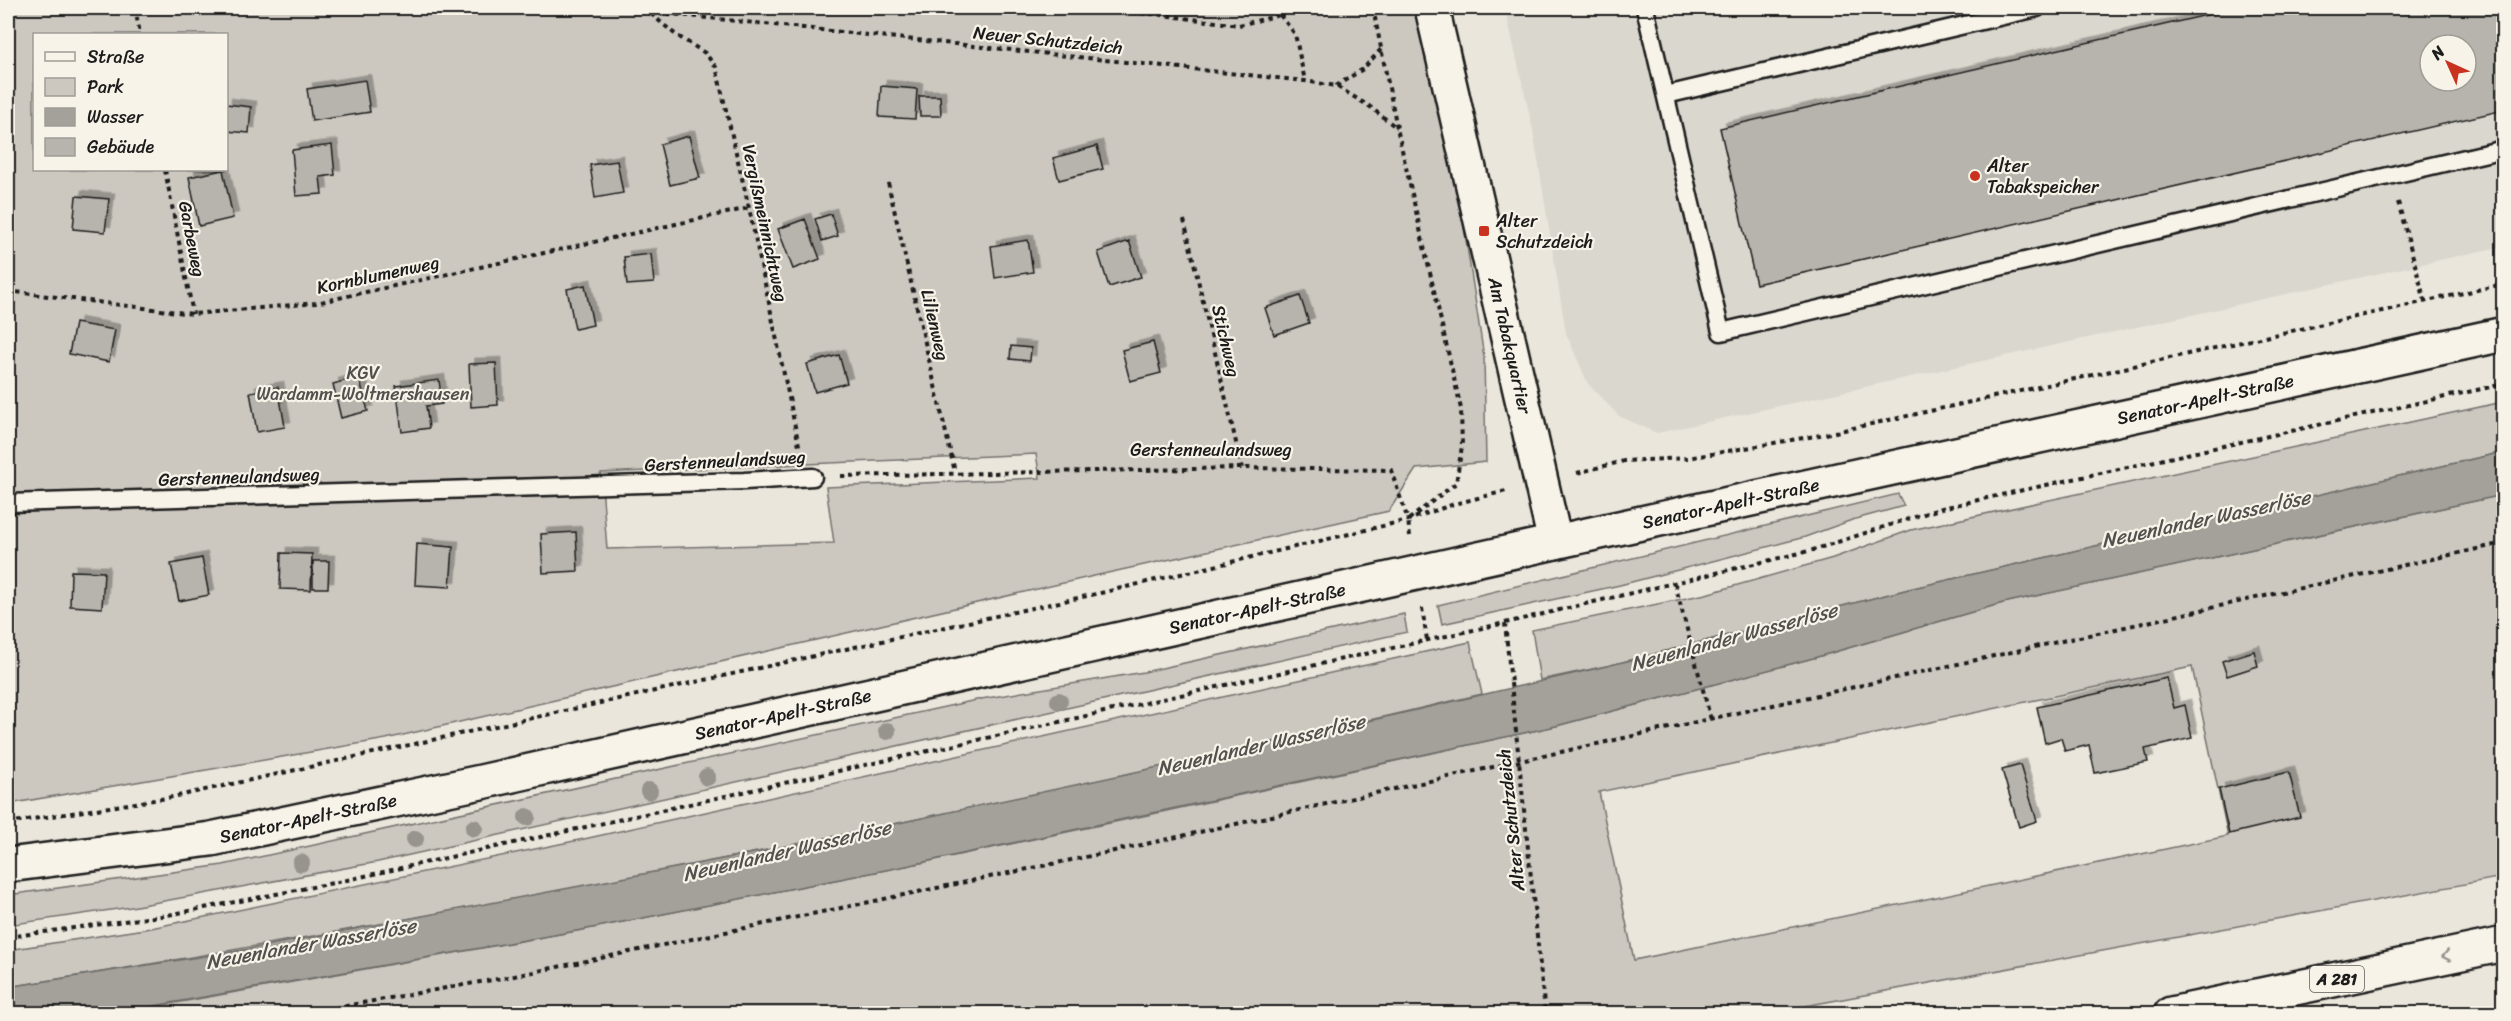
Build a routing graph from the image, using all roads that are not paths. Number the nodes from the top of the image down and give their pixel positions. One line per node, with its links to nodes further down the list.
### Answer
1 (1432, 8): 9 (main road, Am Tabakquartier)
2 (1645, 8): 4 (lane)
3 (2037, 8): 4 (lane)
4 (1666, 95): 5 (lane)
5 (2504, 149)
6 (2504, 334): 9 (main road, Senator-Apelt-Straße)
7 (809, 477): 8 (lane, Gerstenneulandsweg)
8 (8, 503)
9 (1555, 542): 10 (main road, Senator-Apelt-Straße)
10 (8, 866)
11 (2504, 944): 12 (main road, A 281, one-way to 12)
12 (2171, 1014)

